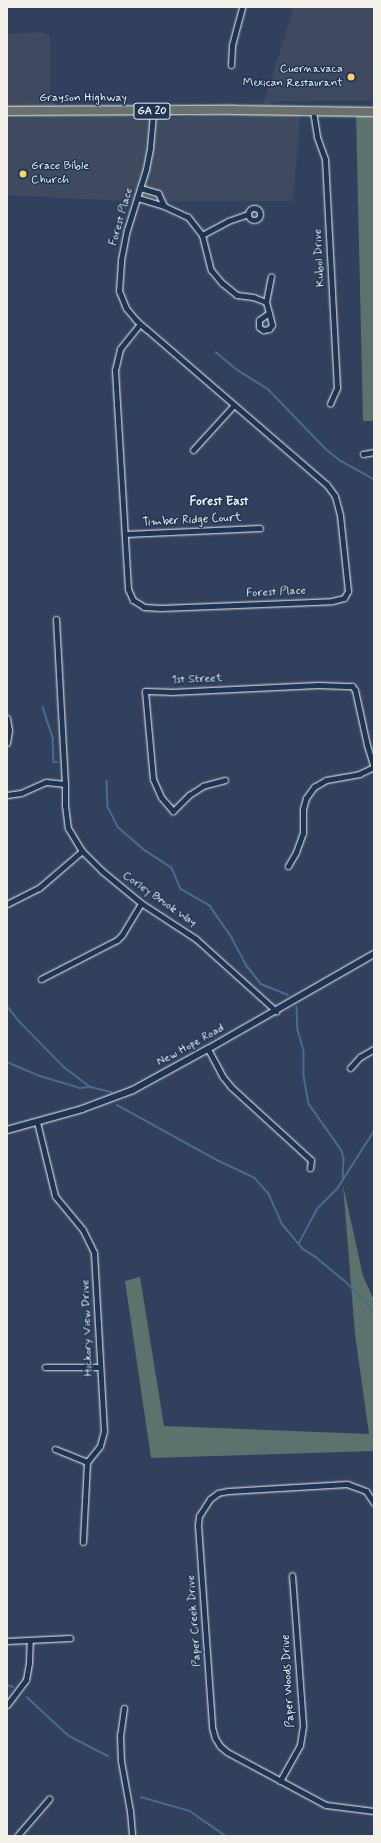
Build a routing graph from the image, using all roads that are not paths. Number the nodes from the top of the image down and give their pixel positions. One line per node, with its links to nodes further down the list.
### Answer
1 (242, 7): 2 (street)
2 (231, 65)
3 (7, 111): 4 (main road, Grayson Highway / GA 20)
4 (153, 111): 5 (main road, Grayson Highway / GA 20); 7 (street, Forest Place)
5 (313, 111): 6 (main road, Grayson Highway / GA 20); 16 (street, Kubol Drive)
6 (374, 112)
7 (140, 188): 8 (street, Forest Place); 9 (street)
8 (138, 198): 9 (street); 15 (street, Forest Place)
9 (164, 206): 11 (street)
10 (248, 214): 11 (street)
11 (202, 235): 13 (street)
12 (271, 276): 13 (street)
13 (266, 302): 14 (street)
14 (269, 313)
15 (140, 324): 17 (street, Forest Place); 22 (street, Forest Place)
16 (330, 404)
17 (234, 405): 18 (street); 22 (street, Forest Place)
18 (193, 450)
19 (374, 452): 20 (street)
20 (363, 454)
21 (260, 528): 22 (street, Timber Ridge Court)
22 (125, 534)
23 (56, 619): 28 (street, Corley Brook Way)
24 (7, 718): 25 (street)
25 (7, 743)
26 (374, 768): 27 (street, 1st Street); 31 (street)
27 (225, 780)
28 (65, 784): 29 (street); 30 (street, Corley Brook Way)
29 (7, 795)
30 (82, 851): 32 (street, Corley Brook Way); 33 (street)
31 (288, 866)
32 (141, 903): 35 (street); 36 (street, Corley Brook Way)
33 (7, 904)
34 (374, 954): 36 (street, New Hope Road)
35 (42, 979)
36 (276, 1011): 37 (street, New Hope Road)
37 (208, 1049): 40 (street, New Hope Road); 42 (street)
38 (374, 1049): 39 (street)
39 (350, 1068)
40 (38, 1122): 41 (street, New Hope Road); 44 (street, Hickory View Drive)
41 (7, 1130)
42 (310, 1168)
43 (45, 1367): 44 (street)
44 (99, 1367): 46 (street, Hickory View Drive)
45 (55, 1449): 46 (street)
46 (87, 1462): 48 (street)
47 (374, 1503): 55 (street, Paper Creek Drive)
48 (83, 1542)
49 (292, 1575): 55 (street, Paper Woods Drive)
50 (70, 1638): 51 (street)
51 (30, 1640): 52 (street); 53 (street)
52 (7, 1641)
53 (7, 1705)
54 (124, 1708): 59 (street)
55 (280, 1781): 57 (street, Paper Creek Drive)
56 (49, 1799): 58 (street)
57 (374, 1811)
58 (20, 1836)
59 (132, 1836)

